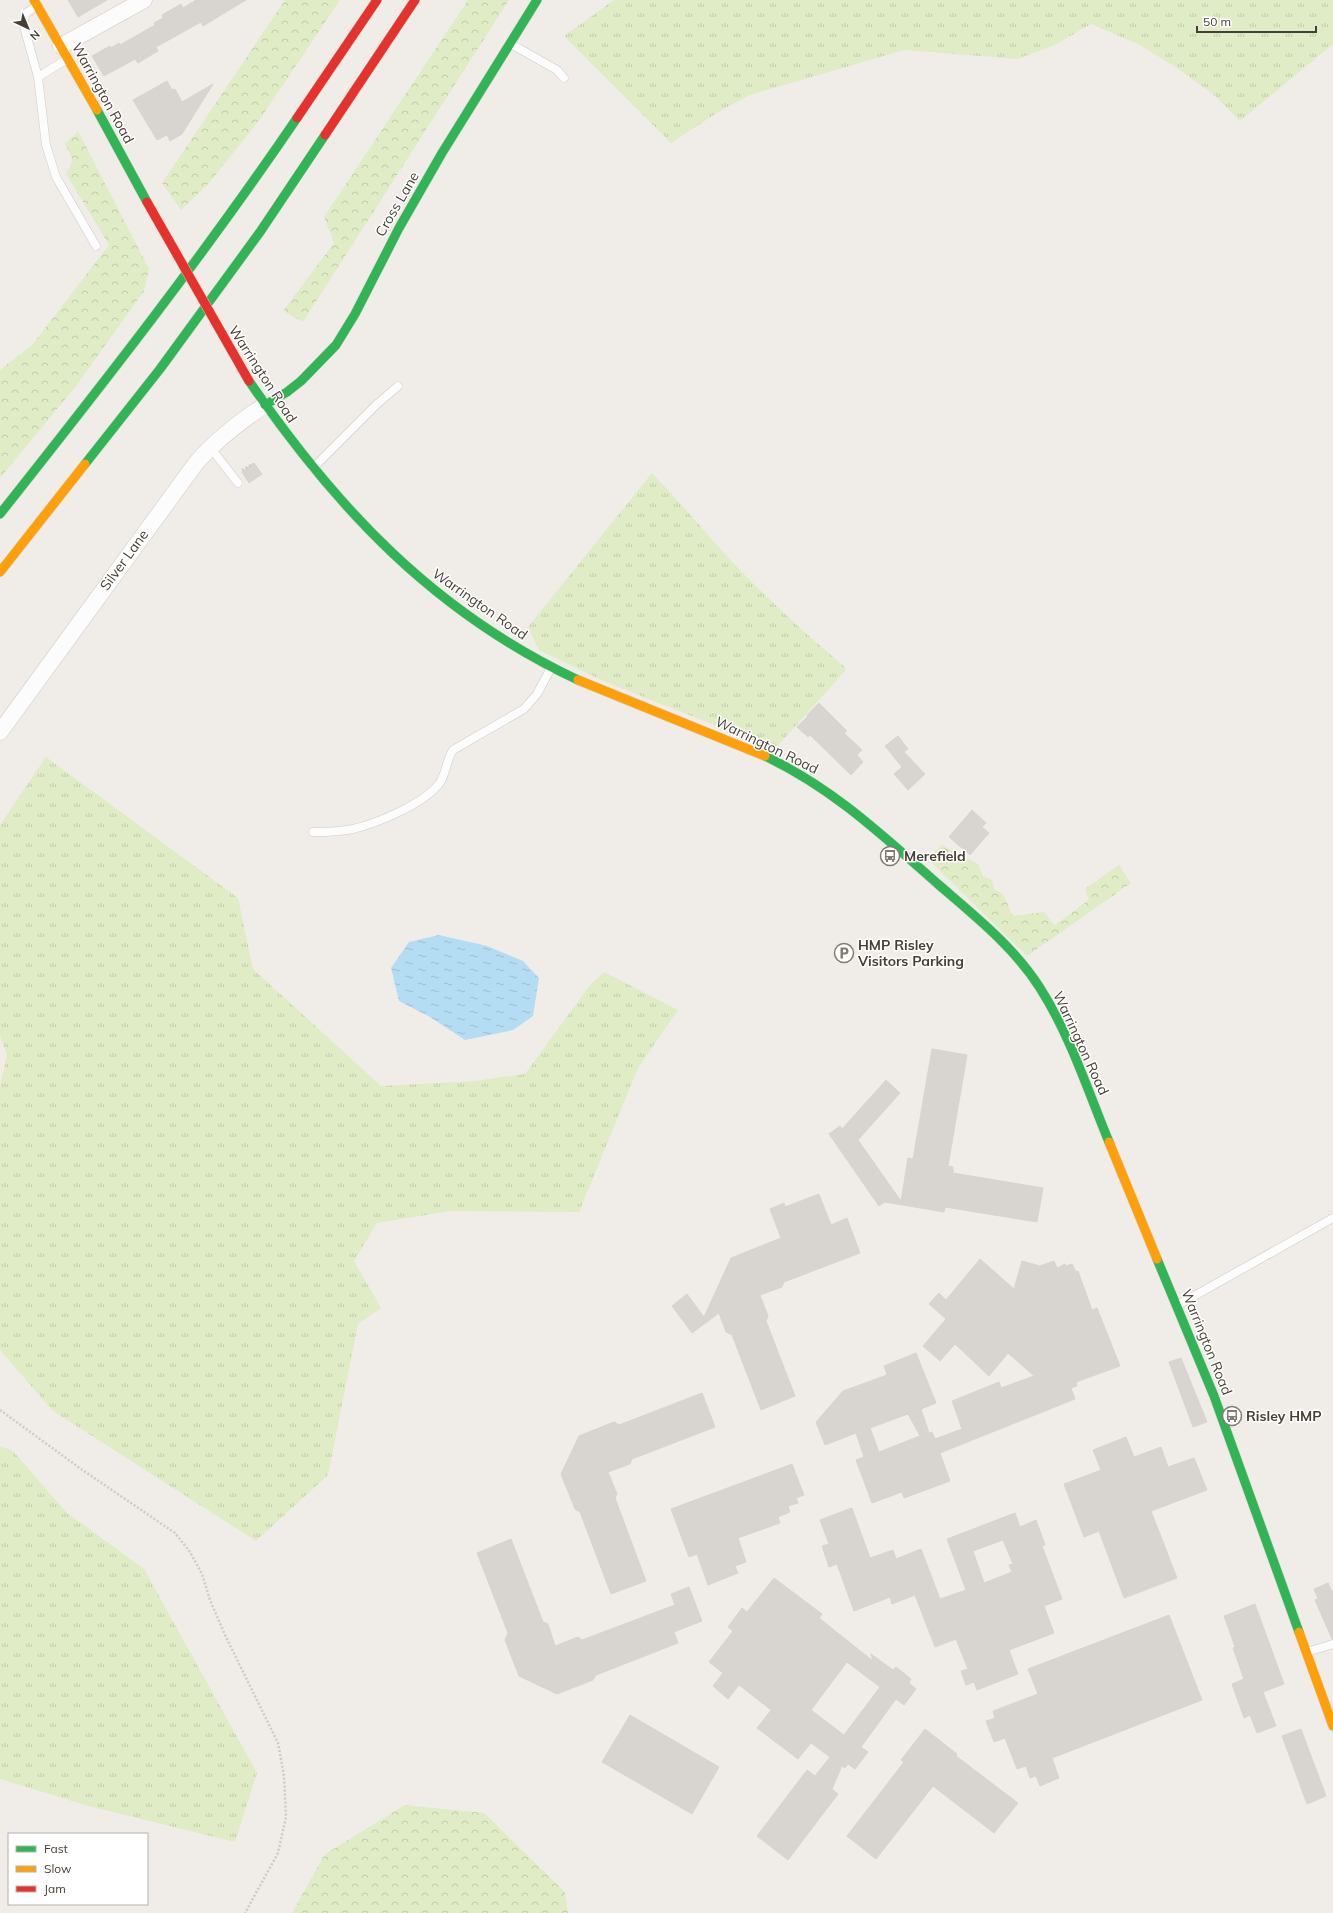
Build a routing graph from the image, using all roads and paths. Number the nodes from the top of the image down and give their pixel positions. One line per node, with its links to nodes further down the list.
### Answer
1 (144, 0): 7 (street)
2 (377, 0): 18 (main road)
3 (415, 0): 19 (main road)
4 (537, 0): 6 (main road, Cross Lane)
5 (36, 3): 7 (main road, Warrington Road); 8 (lane)
6 (510, 43): 9 (lane); 12 (main road, Cross Lane)
7 (65, 52): 8 (lane); 12 (main road, Warrington Road, bridge)
8 (38, 76): 10 (lane)
9 (564, 78)
10 (96, 246)
11 (398, 386): 15 (lane)
12 (265, 405): 13 (street, Silver Lane); 15 (main road, Warrington Road)
13 (210, 447): 17 (lane); 21 (street, Silver Lane)
14 (253, 464): 16 (path)
15 (312, 469): 20 (main road, Warrington Road)
16 (241, 471)
17 (238, 483)
18 (0, 514)
19 (0, 572)
20 (552, 667): 22 (lane); 24 (main road, Warrington Road)
21 (0, 732)
22 (313, 832)
23 (1333, 1218): 24 (lane)
24 (1178, 1305): 27 (main road, Warrington Road)
25 (0, 1410): 29 (path)
26 (1333, 1644): 27 (lane)
27 (1306, 1653): 28 (main road, Warrington Road)
28 (1333, 1726)
29 (245, 1913)

